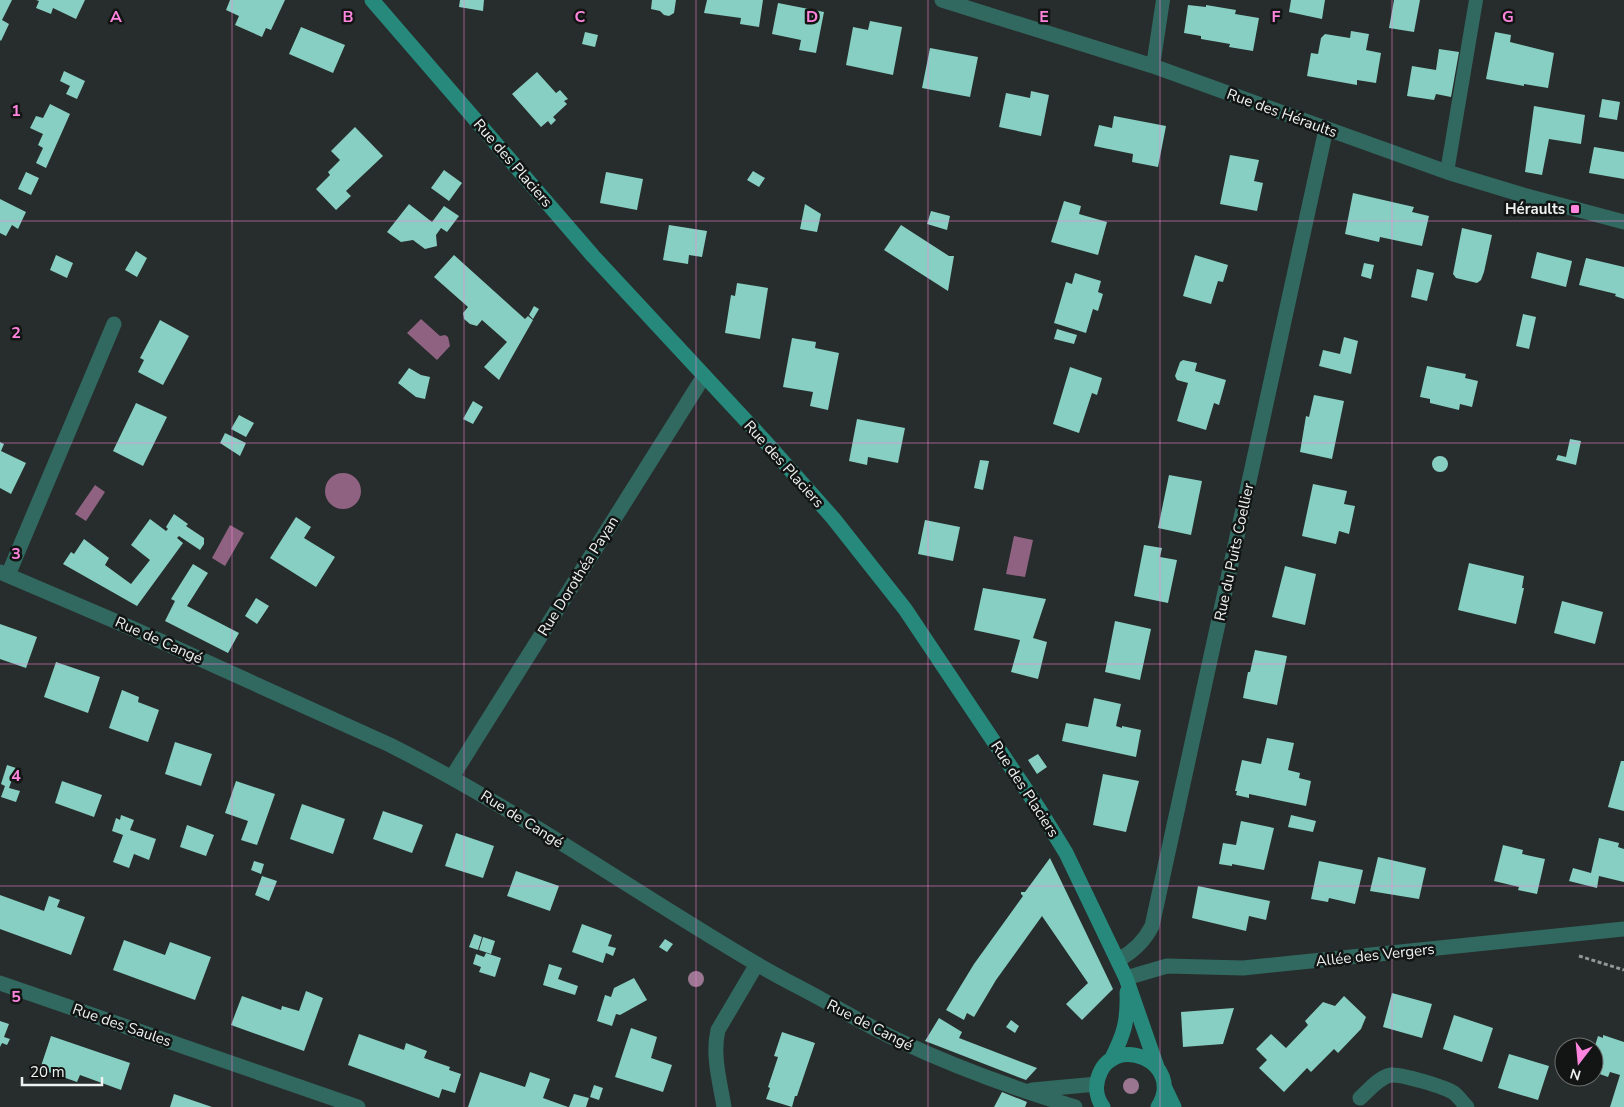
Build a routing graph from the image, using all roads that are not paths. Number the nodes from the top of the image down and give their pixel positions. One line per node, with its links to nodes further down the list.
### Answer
1 (372, 0): 10 (street, Rue des Placiers)
2 (942, 0): 5 (street, Rue des Héraults)
3 (1164, 0): 5 (lane)
4 (1476, 0): 7 (lane)
5 (1153, 66): 6 (street, Rue des Héraults)
6 (1326, 129): 7 (street, Rue des Héraults); 14 (street, Rue du Puits Coellier)
7 (1447, 172): 8 (street, Rue des Héraults)
8 (1624, 222)
9 (114, 324): 11 (street, Rue de Cangé)
10 (704, 376): 12 (street, Rue Dorothéa Payan); 14 (street, Rue des Placiers)
11 (4, 574): 12 (street, Rue de Cangé)
12 (452, 777): 15 (street, Rue de Cangé)
13 (1624, 929): 16 (street, Allée des Vergers)
14 (1118, 960): 16 (street, Rue des Placiers)
15 (757, 964): 22 (street, Rue de Cangé); 25 (street)
16 (1126, 978): 18 (street, Rue des Placiers); 19 (street, Rue des Placiers)
17 (0, 983): 24 (street, Rue des Saules)
18 (1111, 1060): 19 (street); 20 (street, Rue des Placiers)
19 (1157, 1067): 21 (street, Rue des Placiers)
20 (1097, 1084): 22 (street, Rue de Cangé); 27 (street)
21 (1164, 1086): 28 (street); 29 (street)
22 (1020, 1090): 26 (street, Rue de Cangé)
23 (1360, 1098): 30 (street)
24 (358, 1107)
25 (724, 1107)
26 (1076, 1107)
27 (1103, 1107)
28 (1158, 1107)
29 (1174, 1107)
30 (1468, 1107)

